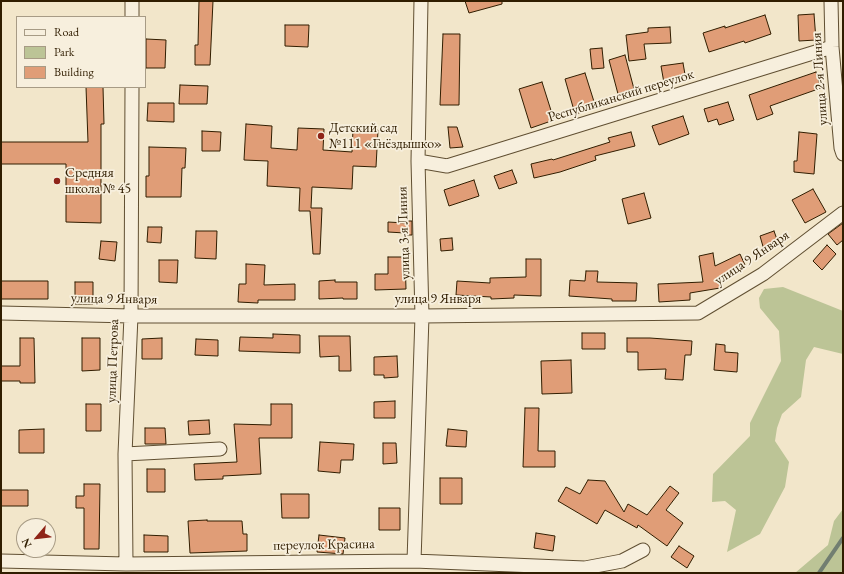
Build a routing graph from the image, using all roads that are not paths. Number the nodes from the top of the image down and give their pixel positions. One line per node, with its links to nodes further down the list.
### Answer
1 (132, 1): 4 (street)
2 (422, 1): 8 (street, улица 3-я Линия)
3 (831, 1): 5 (street, улица 2-я Линия)
4 (132, 16)
5 (832, 47): 7 (street, улица 2-я Линия); 8 (street, Республиканский переулок)
6 (132, 88): 11 (street, улица Петрова)
7 (843, 154)
8 (418, 161): 12 (street, улица 3-я Линия)
9 (843, 213): 12 (street, улица 9 Января)
10 (1, 314): 11 (street, улица 9 Января)
11 (131, 316): 12 (street, улица 9 Января); 14 (street, улица Петрова)
12 (422, 316): 16 (street, улица 3-я Линия)
13 (220, 449): 14 (street)
14 (125, 454): 18 (street, улица Петрова)
15 (643, 550): 16 (street, переулок Красина)
16 (414, 560): 18 (street, переулок Красина)
17 (1, 561): 18 (street, переулок Красина)
18 (126, 564)

